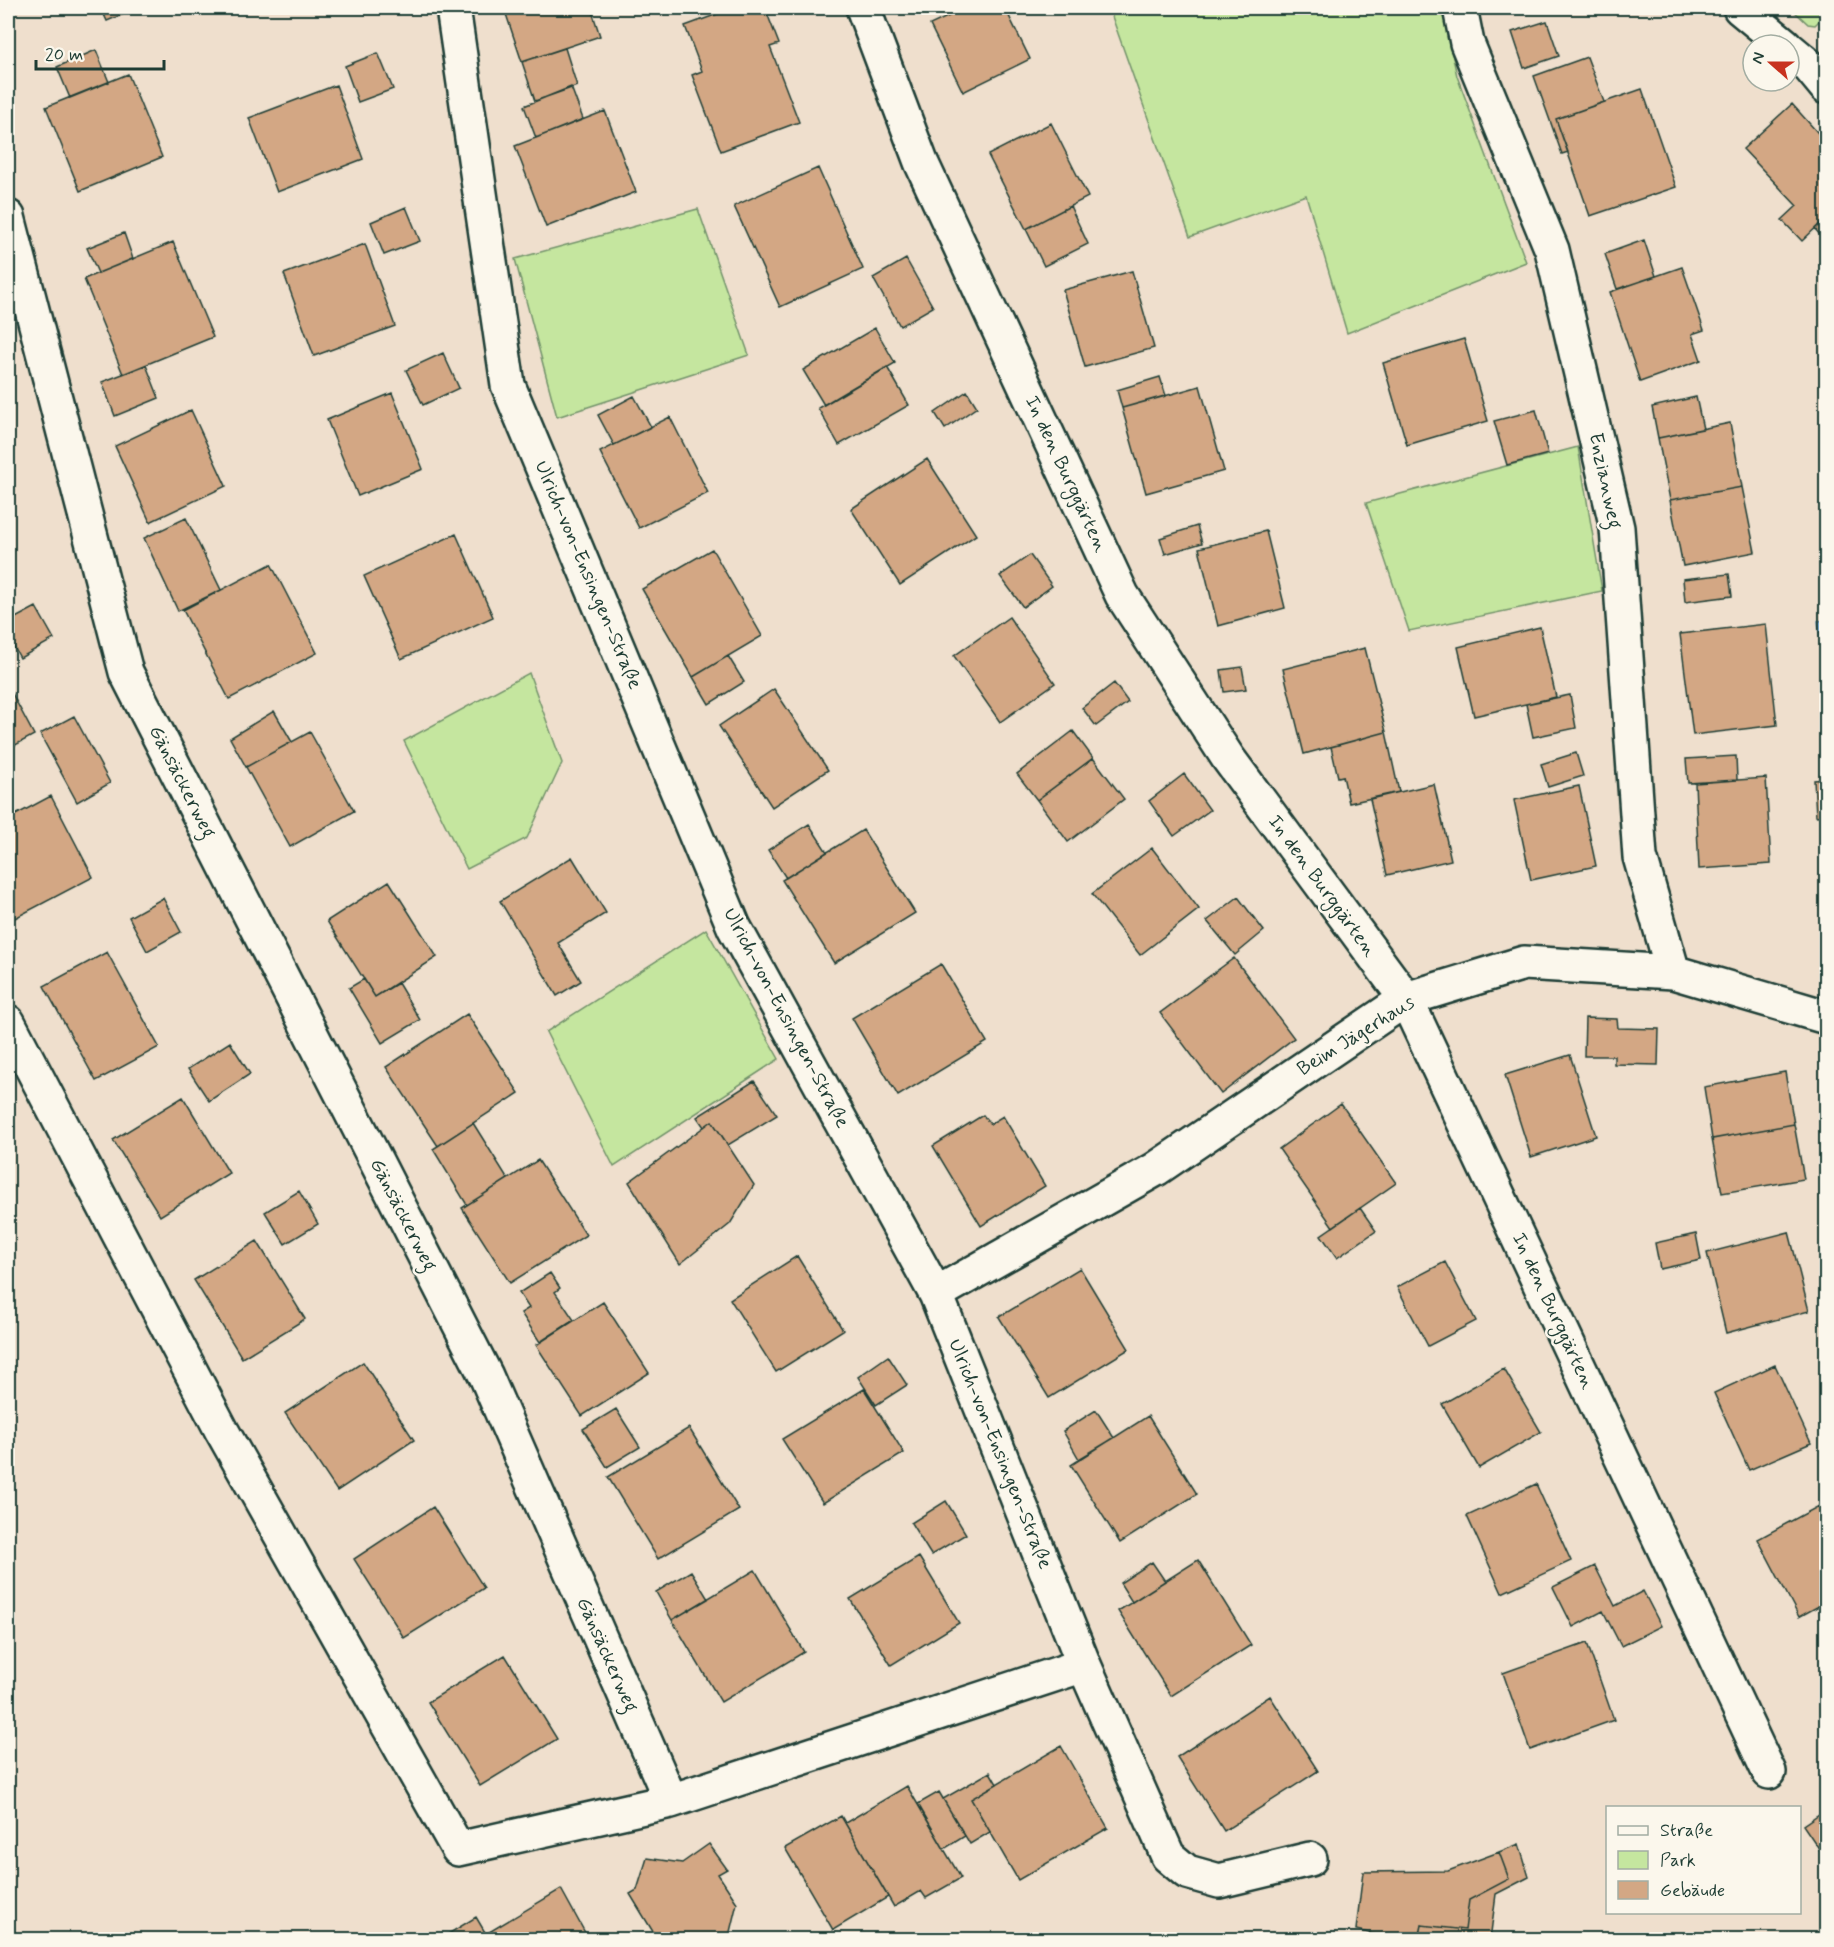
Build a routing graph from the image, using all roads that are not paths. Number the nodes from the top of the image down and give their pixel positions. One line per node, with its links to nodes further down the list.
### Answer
1 (453, 8): 13 (street, Ulrich-von-Ensingen-Straße)
2 (862, 8): 10 (street, In den Burggärten)
3 (1460, 8): 9 (street, Enzianweg)
4 (1740, 8): 5 (street)
5 (1770, 33)
6 (1801, 59): 7 (street)
7 (1827, 87)
8 (8, 217): 16 (street, Gänsäckerweg)
9 (1673, 972): 10 (street, Beim Jägerhaus); 11 (street, Beim Jägerhaus)
10 (1406, 999): 13 (street, Beim Jägerhaus); 15 (street, In den Burggärten)
11 (1827, 1017)
12 (8, 1022): 16 (street)
13 (936, 1294): 14 (street, Ulrich-von-Ensingen-Straße)
14 (1084, 1665): 16 (street); 17 (street, Ulrich-von-Ensingen-Straße)
15 (1770, 1772)
16 (671, 1801)
17 (1310, 1859)

